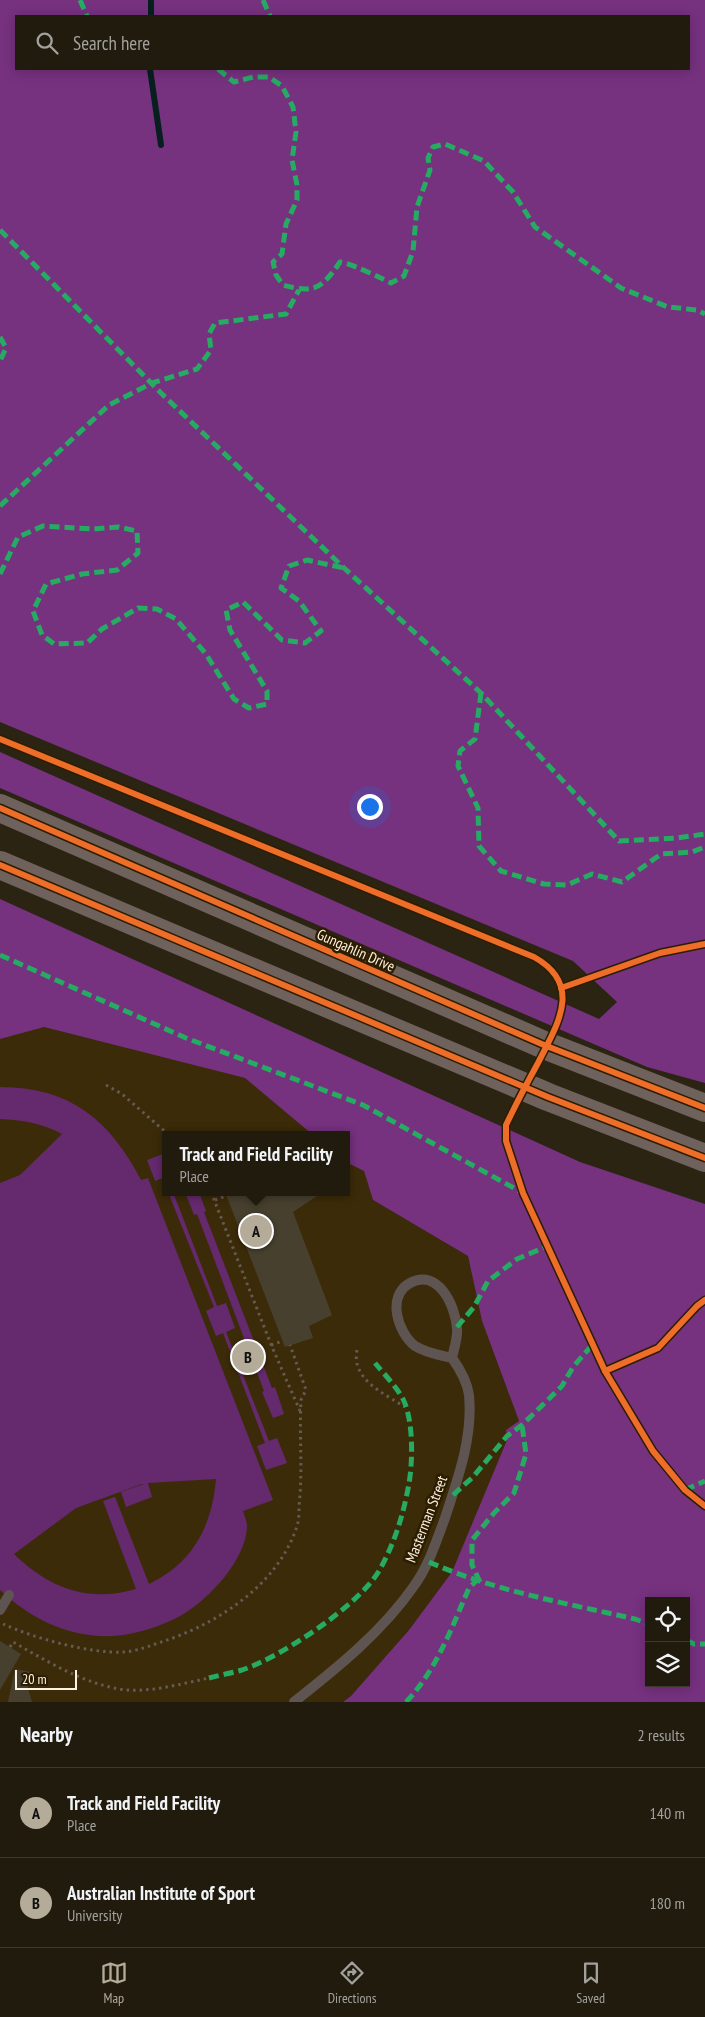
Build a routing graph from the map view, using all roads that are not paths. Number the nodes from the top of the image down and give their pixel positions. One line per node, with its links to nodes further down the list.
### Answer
1 (0, 808): 3 (highway, Gungahlin Drive)
2 (0, 865): 4 (highway)
3 (705, 1108)
4 (705, 1158)
5 (452, 1358): 5 (lane); 8 (lane, Masterman Street)
6 (9, 1595): 7 (lane)
7 (0, 1610)
8 (294, 1702)

